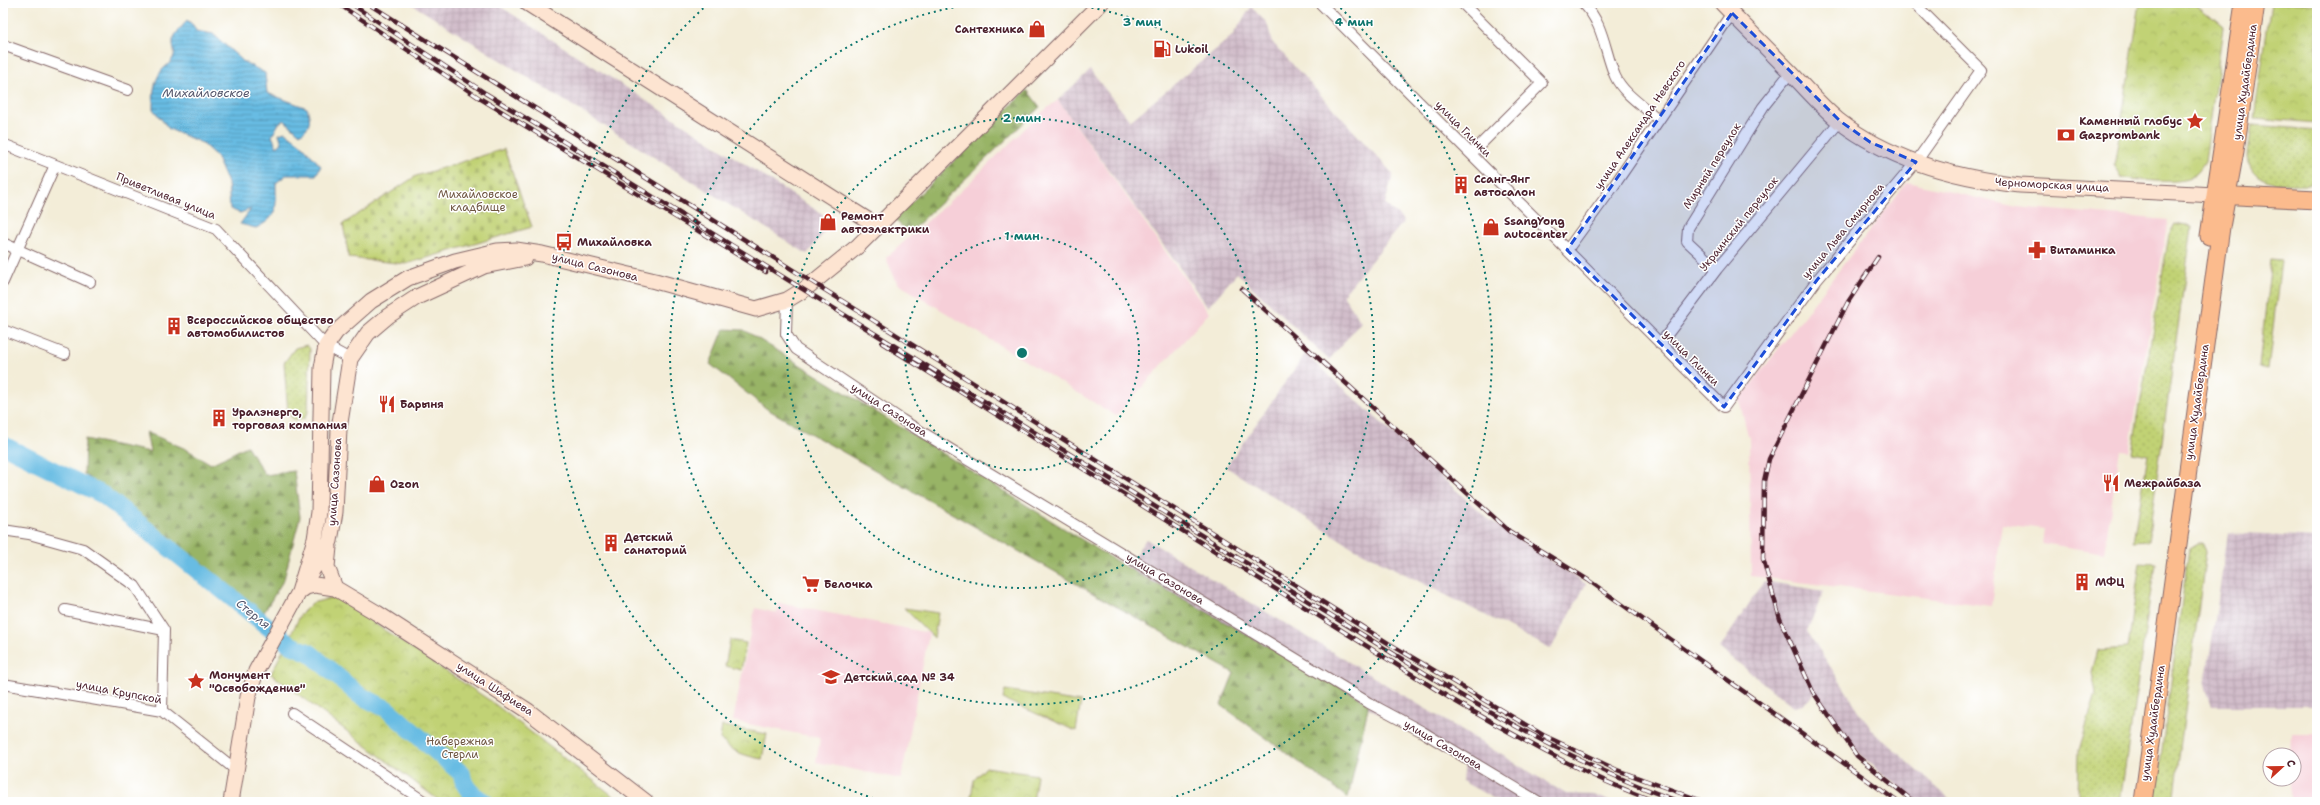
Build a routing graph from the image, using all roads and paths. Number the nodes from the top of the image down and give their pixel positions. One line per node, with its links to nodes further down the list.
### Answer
1 (527, 3): 21 (main road)
2 (1101, 3): 21 (main road, улица Сазонова)
3 (1320, 3): 16 (street, улица Глинки)
4 (1462, 3): 16 (street)
5 (1583, 3): 13 (street)
6 (1914, 3): 17 (street, улица Льва Смирнова)
7 (2244, 3): 19 (main road, улица Худайбердина)
8 (2256, 3): 19 (main road, улица Худайбердина)
9 (1727, 8): 11 (main road, Черноморская улица); 13 (street, улица Александра Невского)
10 (3, 45): 12 (street)
11 (1790, 73): 14 (main road, Черноморская улица); 26 (street, Мирный переулок)
12 (128, 90)
13 (1659, 120): 24 (street, улица Александра Невского)
14 (1840, 121): 17 (main road, Черноморская улица); 26 (street, Украинский переулок)
15 (3, 144): 18 (street, Приветливая улица)
16 (1471, 154): 24 (street, улица Глинки)
17 (1916, 162): 19 (main road, Черноморская улица); 35 (street, улица Льва Смирнова)
18 (55, 165): 23 (street); 32 (street, Приветливая улица)
19 (2221, 195): 20 (main road); 52 (main road, улица Худайбердина); 53 (main road, улица Худайбердина)
20 (2317, 200)
21 (877, 226): 29 (main road, улица Сазонова)
22 (3, 242): 23 (street)
23 (18, 249): 27 (street); 28 (street)
24 (1567, 250): 31 (street, улица Глинки)
25 (542, 254): 29 (main road, улица Сазонова); 32 (main road, улица Сазонова); 34 (main road, улица Сазонова)
26 (1717, 269): 31 (street, Украинский переулок)
27 (3, 282)
28 (90, 282)
29 (786, 300): 51 (street, улица Сазонова)
30 (3, 330): 33 (street)
31 (1660, 344): 35 (street, улица Глинки)
32 (326, 346): 34 (street, Приветливая улица); 36 (main road, улица Сазонова)
33 (65, 354)
34 (350, 359): 37 (main road, улица Сазонова)
35 (1724, 407)
36 (320, 512): 37 (main road); 41 (main road, улица Сазонова)
37 (335, 512): 39 (main road, улица Сазонова)
38 (3, 530): 43 (street)
39 (330, 541): 40 (main road); 41 (main road, улица Сазонова)
40 (335, 588): 41 (main road); 50 (main road, улица Шафиева)
41 (299, 592): 47 (main road)
42 (65, 610): 43 (street)
43 (164, 630): 45 (street)
44 (3, 684): 45 (street, улица Крупской)
45 (162, 711): 47 (street, улица Крупской)
46 (292, 713): 49 (street)
47 (236, 770): 48 (main road)
48 (231, 802)
49 (425, 802)
50 (646, 802)
51 (1539, 802)
52 (2132, 802)
53 (2143, 802)

